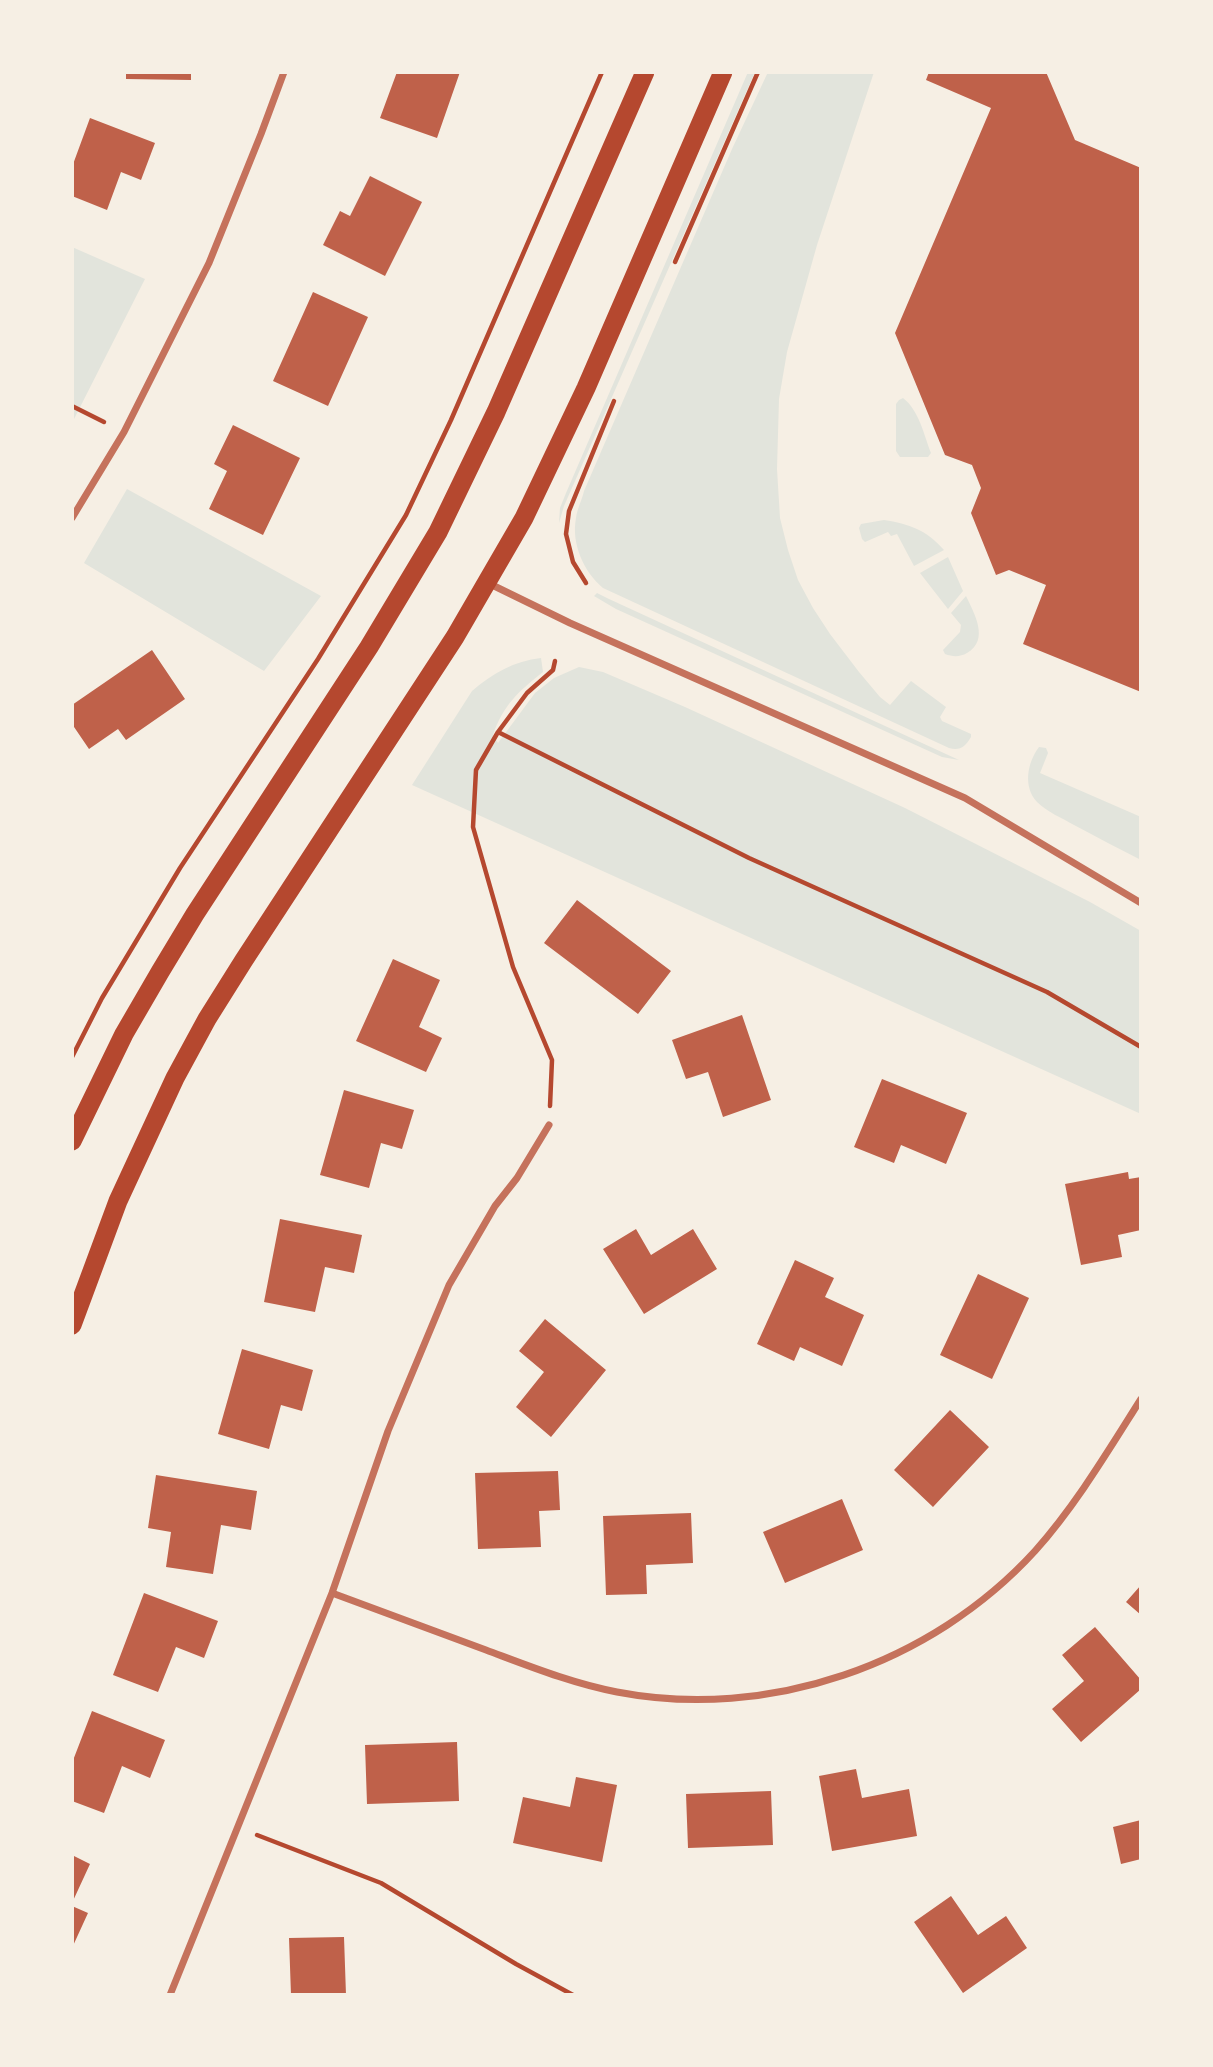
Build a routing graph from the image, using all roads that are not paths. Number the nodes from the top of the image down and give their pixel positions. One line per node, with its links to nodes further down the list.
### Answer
1 (284, 72): 4 (street)
2 (645, 72): 8 (highway)
3 (723, 72): 5 (highway)
4 (72, 518)
5 (488, 583): 6 (street); 9 (highway)
6 (1141, 903)
7 (549, 1125): 11 (street)
8 (72, 1141)
9 (72, 1325)
10 (1141, 1399): 11 (street)
11 (332, 1593): 12 (street)
12 (170, 1995)

